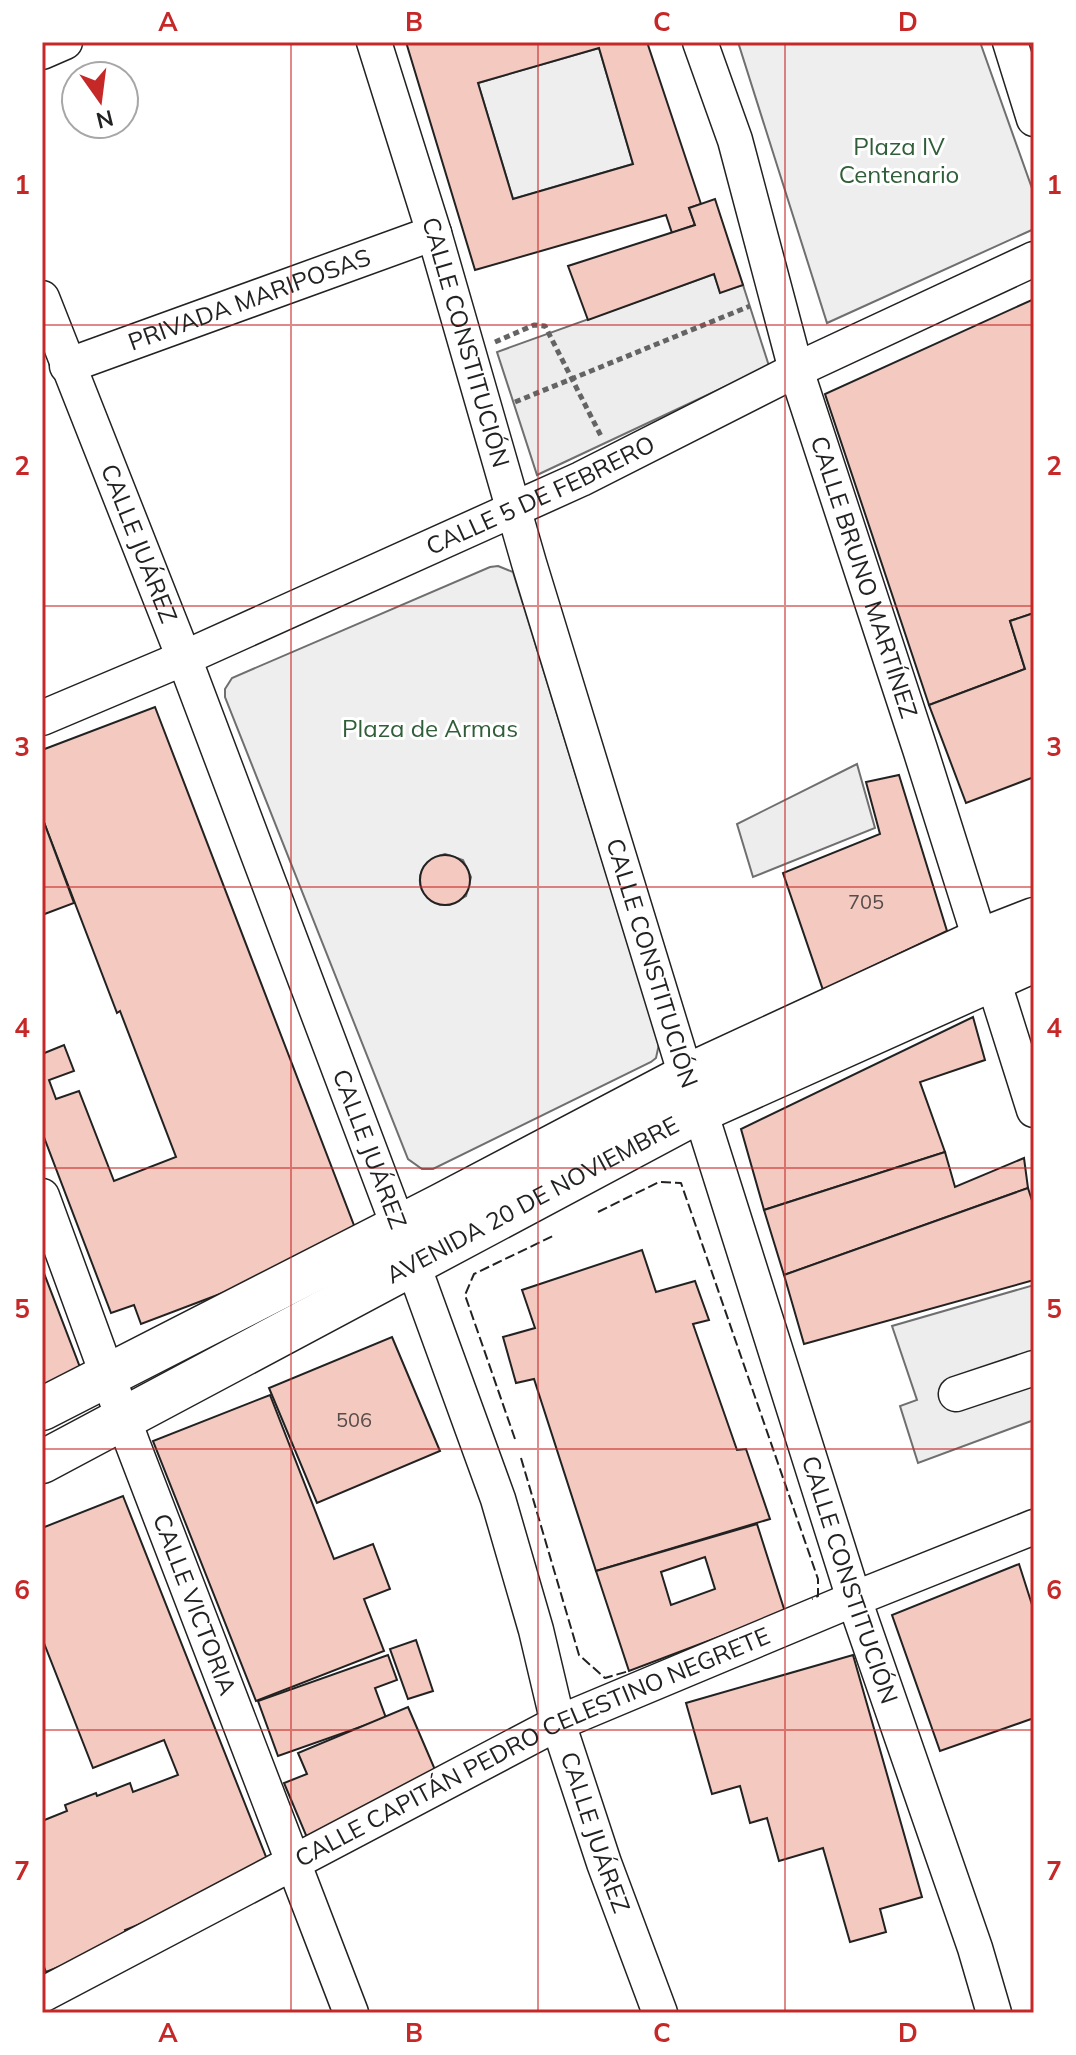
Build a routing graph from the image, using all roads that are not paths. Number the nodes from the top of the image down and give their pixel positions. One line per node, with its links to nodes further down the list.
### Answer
1 (65, 42): 5 (street)
2 (374, 42): 7 (street, CALLE CONSTITUCIÓN)
3 (700, 42): 11 (street, CALLE BRUNO MARTÍNEZ)
4 (1010, 42): 6 (street)
5 (42, 52)
6 (1034, 119)
7 (434, 233): 10 (street, PRIVADA MARIPOSAS); 12 (street, CALLE CONSTITUCIÓN)
8 (1034, 259): 11 (street, CALLE 5 DE FEBRERO)
9 (42, 298): 10 (street, CALLE JUÁREZ)
10 (67, 366): 13 (street, CALLE JUÁREZ)
11 (796, 370): 12 (street, CALLE 5 DE FEBRERO); 16 (street, CALLE BRUNO MARTÍNEZ)
12 (514, 510): 13 (street, CALLE 5 DE FEBRERO); 18 (street, CALLE CONSTITUCIÓN)
13 (184, 658): 14 (street, CALLE 5 DE FEBRERO); 21 (street, CALLE JUÁREZ)
14 (42, 718)
15 (1034, 919): 16 (main road, AVENIDA 20 DE NOVIEMBRE)
16 (986, 959): 17 (main road, AVENIDA 20 DE NOVIEMBRE); 18 (main road, AVENIDA 20 DE NOVIEMBRE); 19 (street, CALLE BRUNO MARTÍNEZ)
17 (1034, 961)
18 (693, 1093): 21 (main road, AVENIDA 20 DE NOVIEMBRE); 29 (street, CALLE CONSTITUCIÓN)
19 (1034, 1110)
20 (42, 1196): 23 (street, CALLE VICTORIA)
21 (406, 1246): 23 (main road, AVENIDA 20 DE NOVIEMBRE); 26 (main road, AVENIDA 20 DE NOVIEMBRE); 30 (street, CALLE JUÁREZ)
22 (1034, 1368): 24 (street)
23 (109, 1376): 25 (main road, AVENIDA 20 DE NOVIEMBRE); 26 (street, CALLE VICTORIA)
24 (956, 1394)
25 (42, 1409)
26 (123, 1418): 27 (main road, AVENIDA 20 DE NOVIEMBRE); 31 (street, CALLE VICTORIA)
27 (42, 1462)
28 (1034, 1527): 29 (street, CALLE CAPITÁN PEDRO CELESTINO NEGRETE)
29 (854, 1599): 30 (street, CALLE CAPITÁN PEDRO CELESTINO NEGRETE); 35 (street, CALLE CONSTITUCIÓN)
30 (558, 1723): 31 (street, CALLE CAPITÁN PEDRO CELESTINO NEGRETE); 34 (street, CALLE JUÁREZ)
31 (292, 1865): 32 (street, CALLE CAPITÁN PEDRO CELESTINO NEGRETE); 33 (street, CALLE VICTORIA)
32 (42, 1995)
33 (351, 2013)
34 (660, 2013)
35 (994, 2013)

